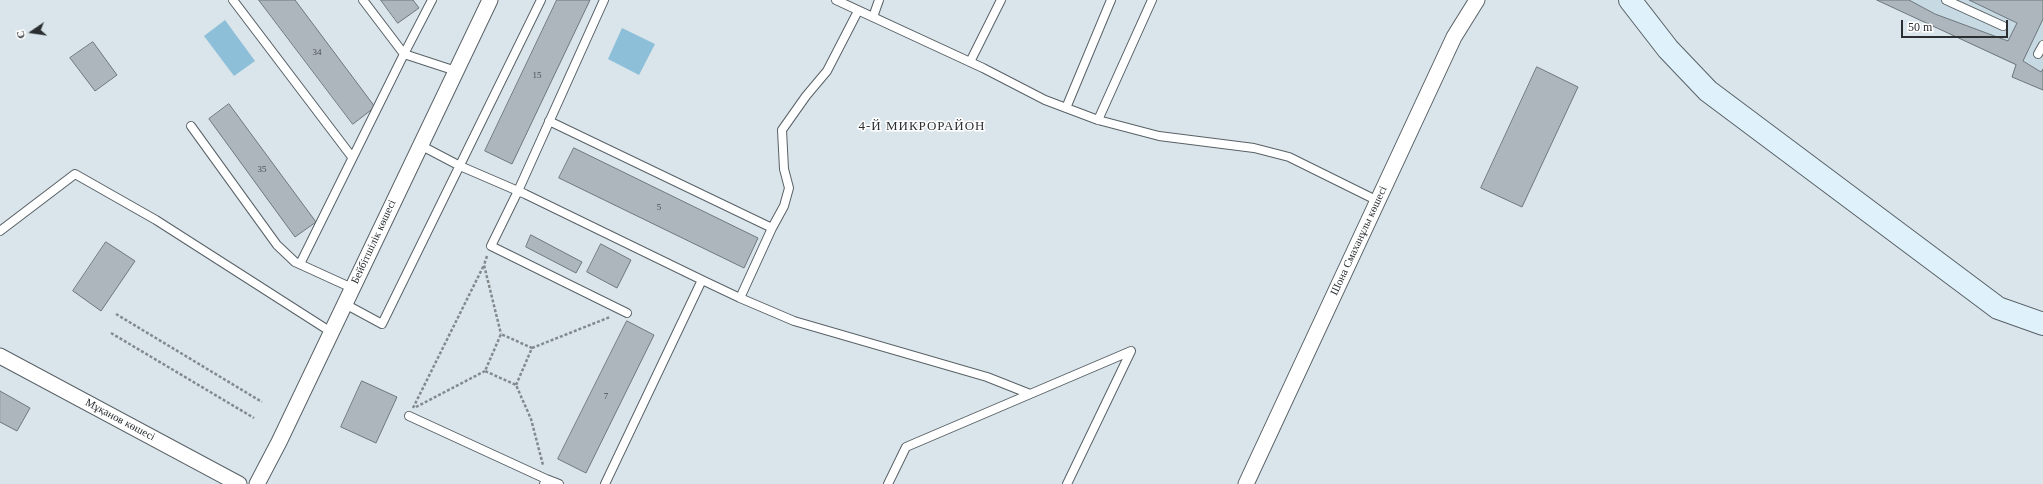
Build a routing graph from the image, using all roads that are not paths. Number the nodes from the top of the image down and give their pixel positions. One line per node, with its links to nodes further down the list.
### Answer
1 (233, 0): 28 (lane)
2 (363, 0): 19 (lane)
3 (432, 0): 19 (lane)
4 (490, 0): 22 (street, Бейбітшілік көшесі)
5 (541, 0): 29 (lane)
6 (604, 0): 25 (lane)
7 (836, 0): 15 (lane)
8 (879, 0): 16 (lane)
9 (1001, 0): 21 (lane)
10 (1111, 0): 23 (lane)
11 (1152, 0): 24 (lane)
12 (1477, 0): 31 (street, Шона Смаханұлы көшесі)
13 (1630, 0): 40 (main road)
14 (1946, 0): 17 (lane)
15 (858, 10): 16 (lane); 32 (lane)
16 (873, 17): 21 (lane)
17 (2003, 26)
18 (2043, 45): 20 (lane)
19 (404, 54): 22 (lane); 28 (lane)
20 (2038, 54)
21 (970, 62): 23 (lane)
22 (456, 71): 27 (street, Бейбітшілік көшесі)
23 (1066, 108): 24 (lane)
24 (1098, 120): 31 (lane)
25 (549, 121): 30 (lane); 32 (lane)
26 (191, 126): 34 (lane)
27 (420, 145): 29 (lane); 36 (street, Бейбітшілік көшесі)
28 (352, 157): 34 (lane)
29 (460, 166): 30 (lane); 38 (lane)
30 (518, 191): 35 (lane); 39 (lane)
31 (1378, 201): 52 (street, Шона Смаханұлы көшесі)
32 (772, 228): 37 (lane)
33 (0, 231): 41 (lane)
34 (300, 264): 36 (lane)
35 (702, 280): 37 (lane); 49 (lane)
36 (352, 288): 38 (street, Бейбітшілік көшесі)
37 (740, 298): 43 (lane)
38 (345, 304): 41 (street, Бейбітшілік көшесі)
39 (627, 313)
40 (2043, 324)
41 (331, 332): 47 (street, Бейбітшілік көшесі)
42 (0, 356): 46 (street, Мұқанов көшесі)
43 (1030, 394): 50 (lane); 51 (lane)
44 (409, 416): 45 (lane)
45 (545, 481): 48 (lane)
46 (239, 484)
47 (257, 484)
48 (559, 484)
49 (604, 484)
50 (888, 484)
51 (1067, 484)
52 (1246, 484)

